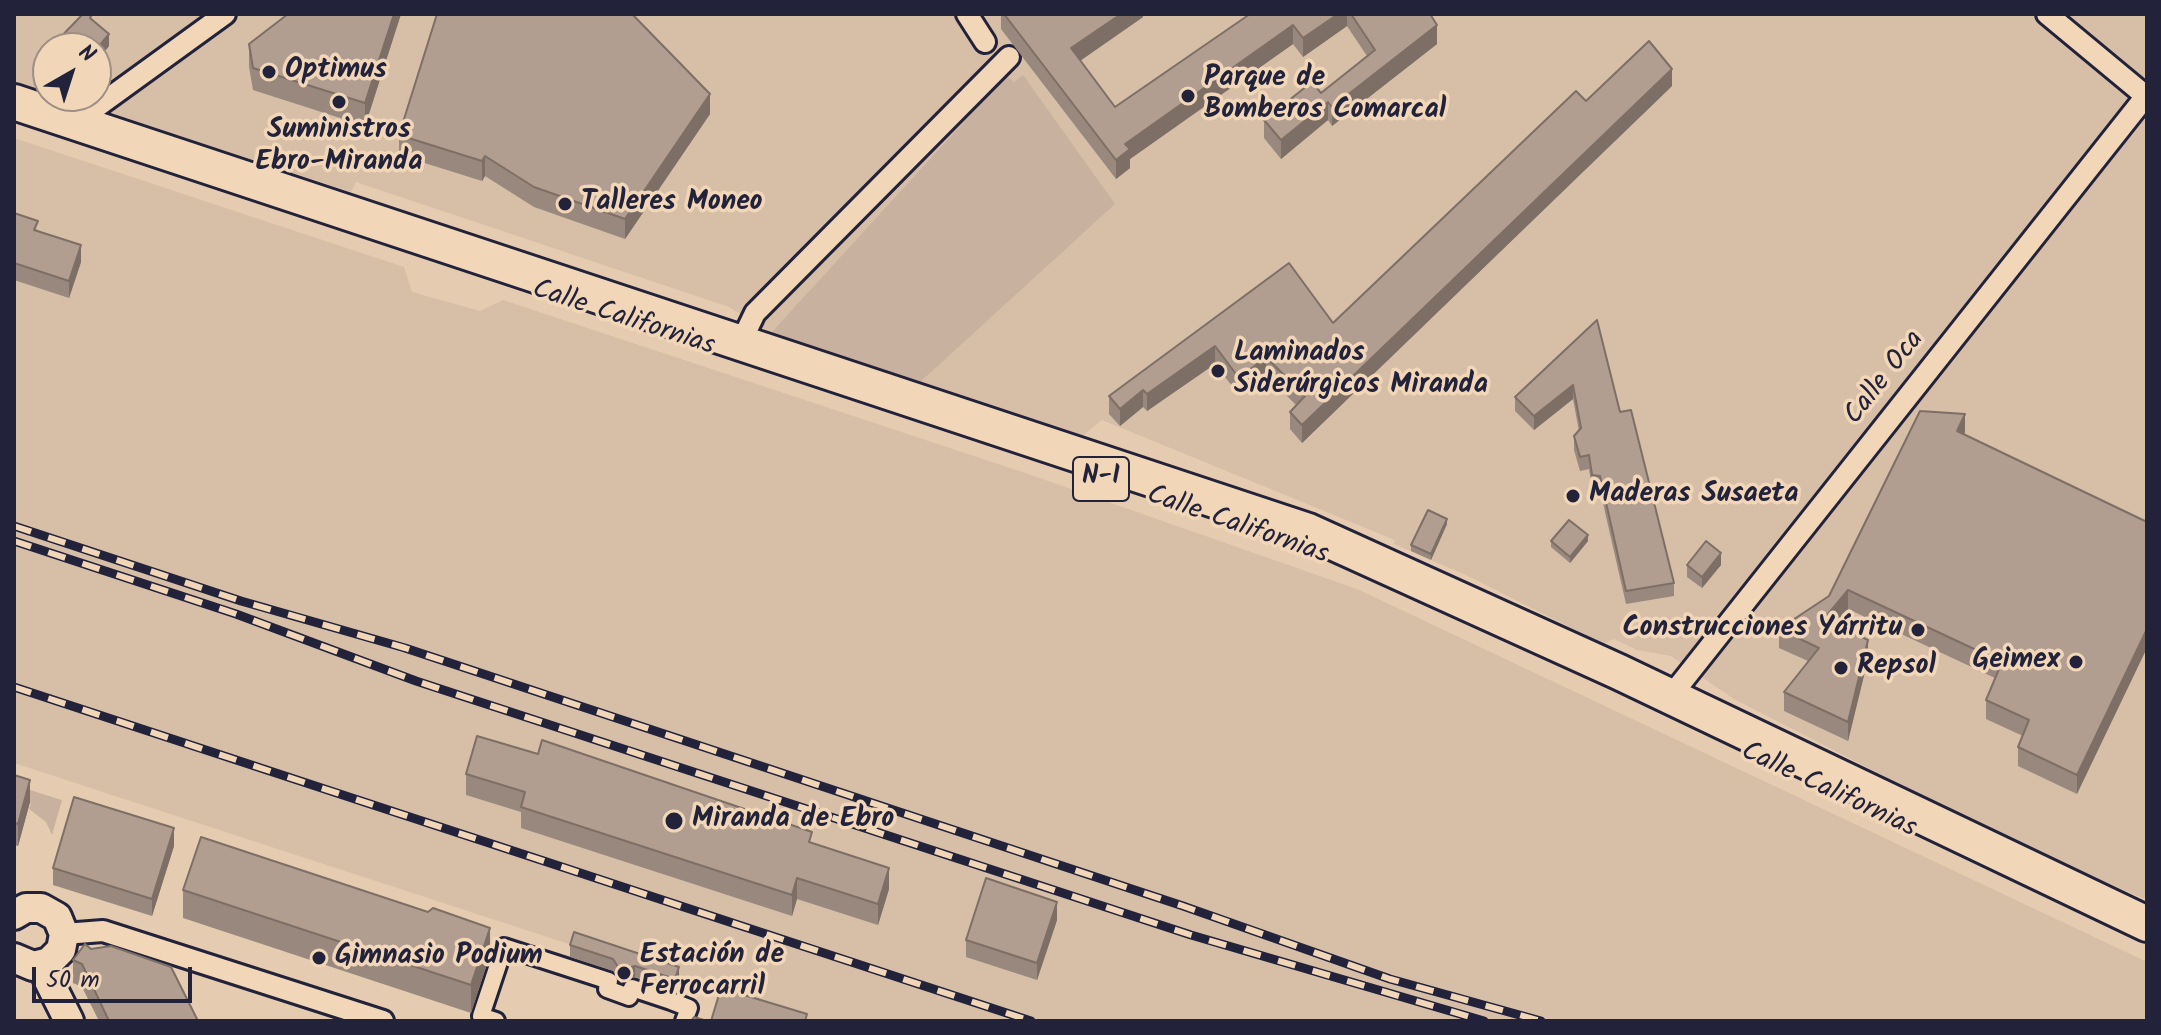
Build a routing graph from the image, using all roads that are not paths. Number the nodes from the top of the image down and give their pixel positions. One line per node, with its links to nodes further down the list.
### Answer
1 (225, 14): 9 (street)
2 (967, 14): 4 (street)
3 (2047, 14): 6 (street)
4 (985, 42)
5 (1009, 57): 10 (street, Calle Californias)
6 (2146, 96): 11 (street, Calle Oca)
7 (14, 102): 9 (highway, Calle Californias / N-I)
8 (14, 121): 15 (highway, Calle Californias / N-I)
9 (76, 122): 10 (highway, Calle Californias / N-I)
10 (742, 340): 11 (highway, Calle Californias / N-I)
11 (1670, 697): 13 (highway, Calle Californias / N-I)
12 (18, 905): 14 (main road)
13 (2147, 924)
14 (64, 934): 17 (main road); 19 (street)
15 (2147, 943)
16 (14, 958): 17 (main road)
17 (41, 965): 18 (main road)
18 (69, 1021)
19 (383, 1021)
20 (496, 1021): 21 (street)
21 (684, 1021)

